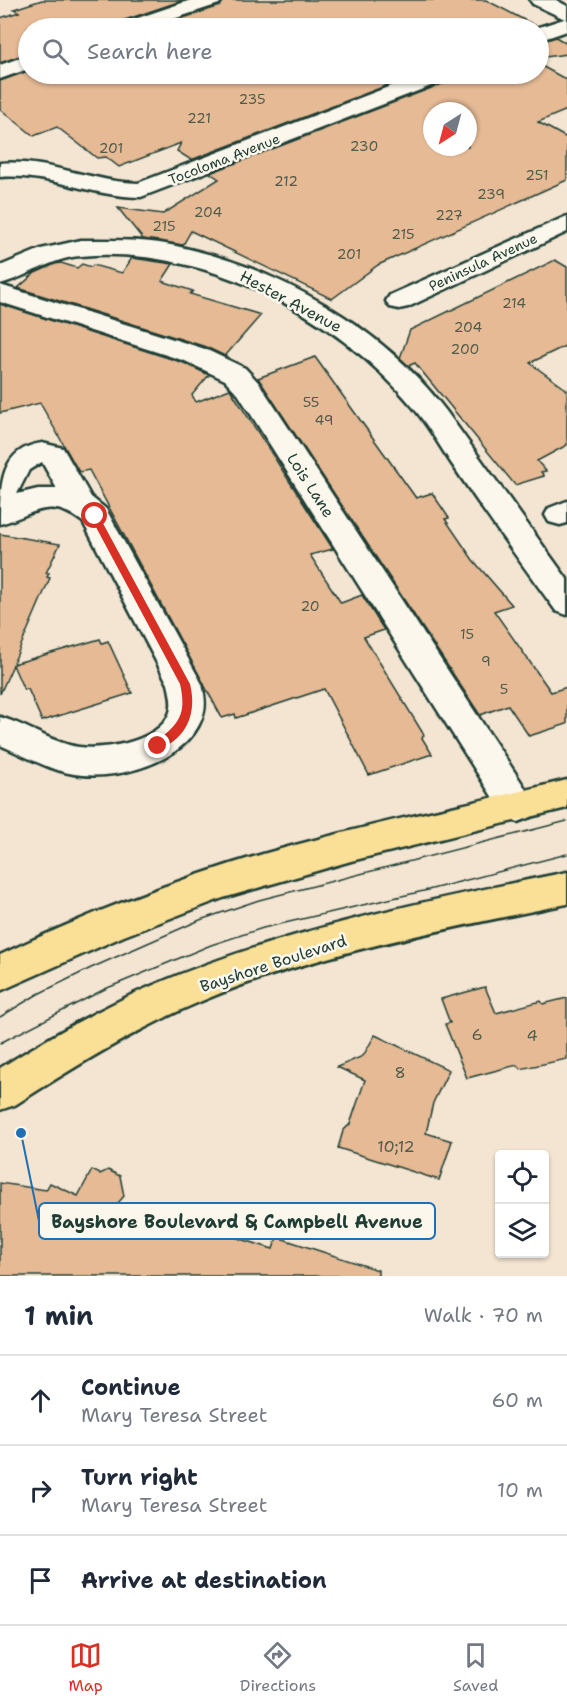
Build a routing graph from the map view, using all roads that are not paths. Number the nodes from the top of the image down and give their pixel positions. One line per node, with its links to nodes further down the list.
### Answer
1 (212, 0): 4 (street)
2 (540, 0): 3 (street)
3 (567, 14)
4 (158, 18)
5 (567, 24): 6 (street)
6 (549, 31)
7 (18, 66): 8 (street)
8 (0, 72)
9 (415, 84): 10 (street, Tocoloma Avenue)
10 (0, 170)
11 (567, 223): 14 (street, Peninsula Avenue)
12 (0, 276): 18 (street, Hester Avenue)
13 (0, 293): 21 (street, Lois Lane)
14 (399, 301)
15 (0, 498): 16 (street)
16 (80, 504): 17 (street); 19 (street)
17 (0, 514)
18 (567, 603)
19 (0, 729)
20 (567, 794): 21 (main road)
21 (519, 807): 23 (main road)
22 (567, 888): 24 (main road, Bayshore Boulevard)
23 (0, 974)
24 (0, 1091)

